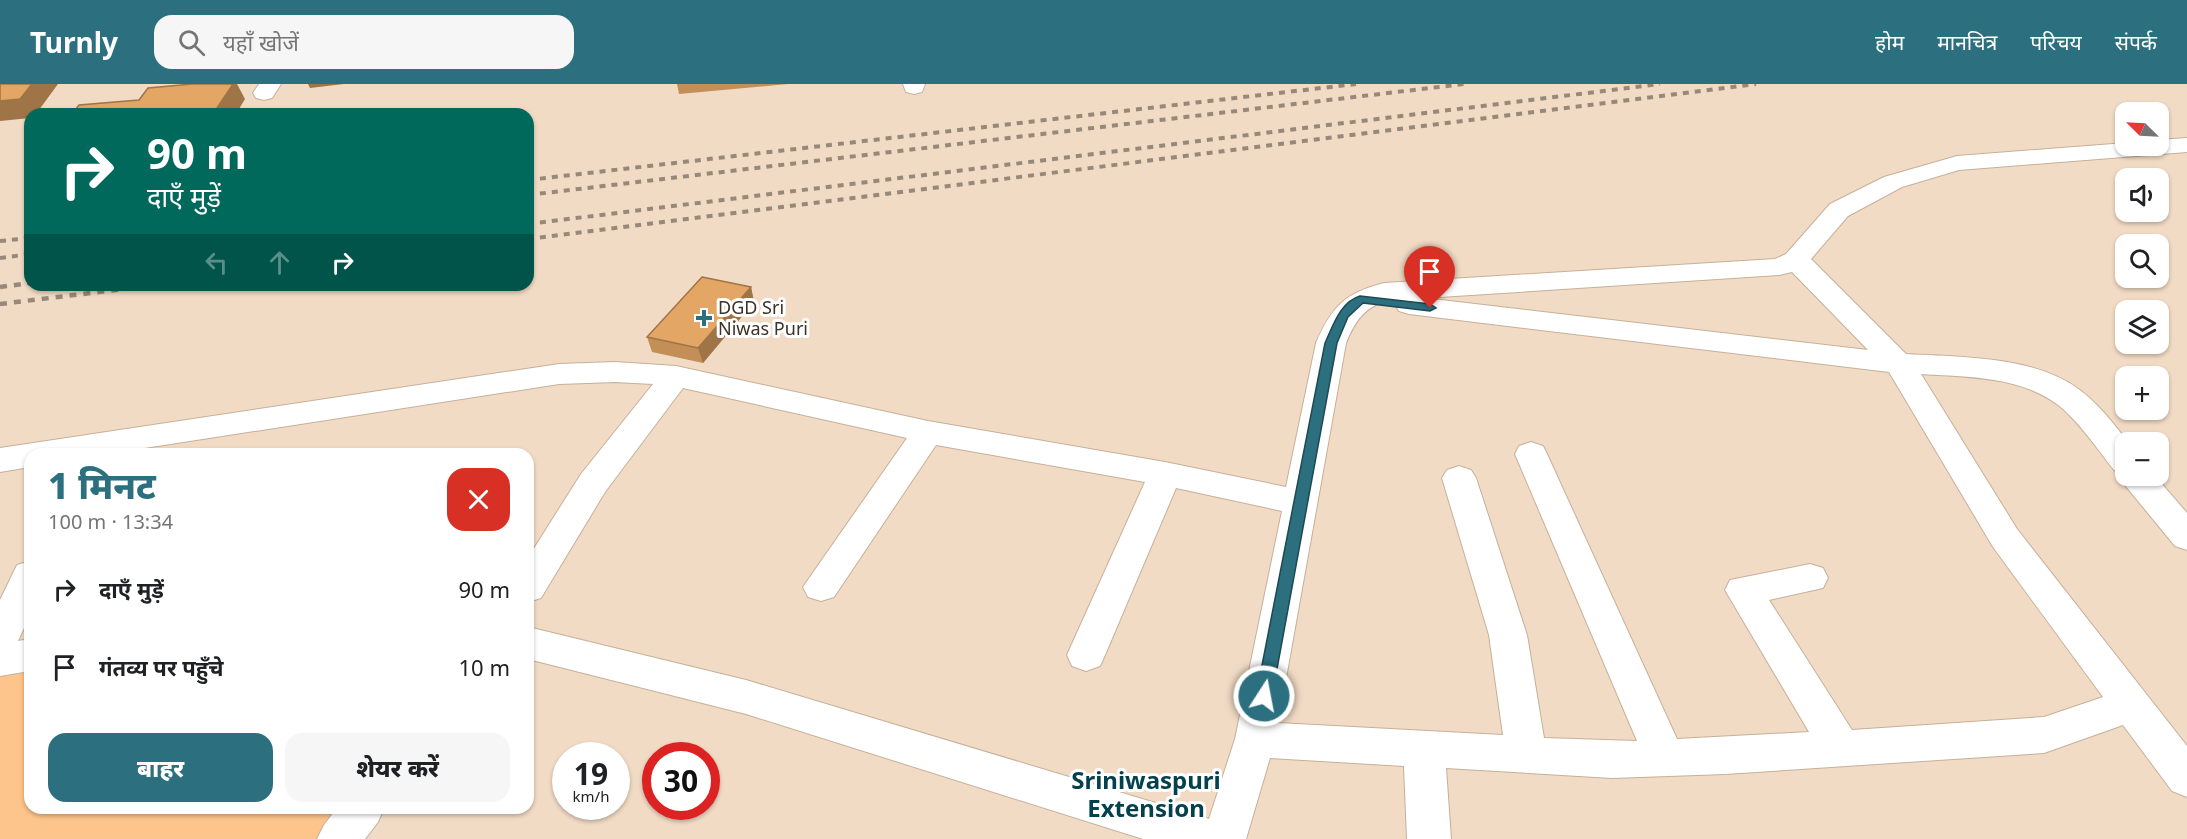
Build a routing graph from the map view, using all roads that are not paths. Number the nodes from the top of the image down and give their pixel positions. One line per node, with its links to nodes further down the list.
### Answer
1 (2187, 145): 2 (street)
2 (1796, 260): 3 (street); 4 (street)
3 (1360, 299): 4 (street); 15 (street)
4 (1899, 364): 8 (street); 26 (street)
5 (676, 376): 6 (street); 7 (street); 17 (street)
6 (928, 432): 12 (street); 19 (street)
7 (101, 448)
8 (2115, 449)
9 (1531, 454): 31 (street)
10 (24, 456): 11 (street)
11 (0, 460)
12 (1165, 474): 15 (street); 23 (street)
13 (1459, 478): 30 (street)
14 (2144, 486): 16 (street)
15 (1302, 503): 27 (street)
16 (2187, 537)
17 (534, 572)
18 (1810, 578): 29 (street)
19 (821, 587)
20 (24, 588): 21 (street)
21 (0, 639)
22 (534, 644): 35 (street)
23 (1086, 655)
24 (24, 656): 25 (street)
25 (0, 660)
26 (2131, 705): 29 (street); 32 (street)
27 (1255, 739): 28 (street); 36 (street)
28 (1424, 748): 30 (street); 37 (street)
29 (1841, 748): 31 (street)
30 (1526, 754): 31 (street)
31 (1665, 758)
32 (2187, 778)
33 (358, 814): 34 (street)
34 (339, 839)
35 (1207, 839)
36 (1224, 839)
37 (1429, 839)

